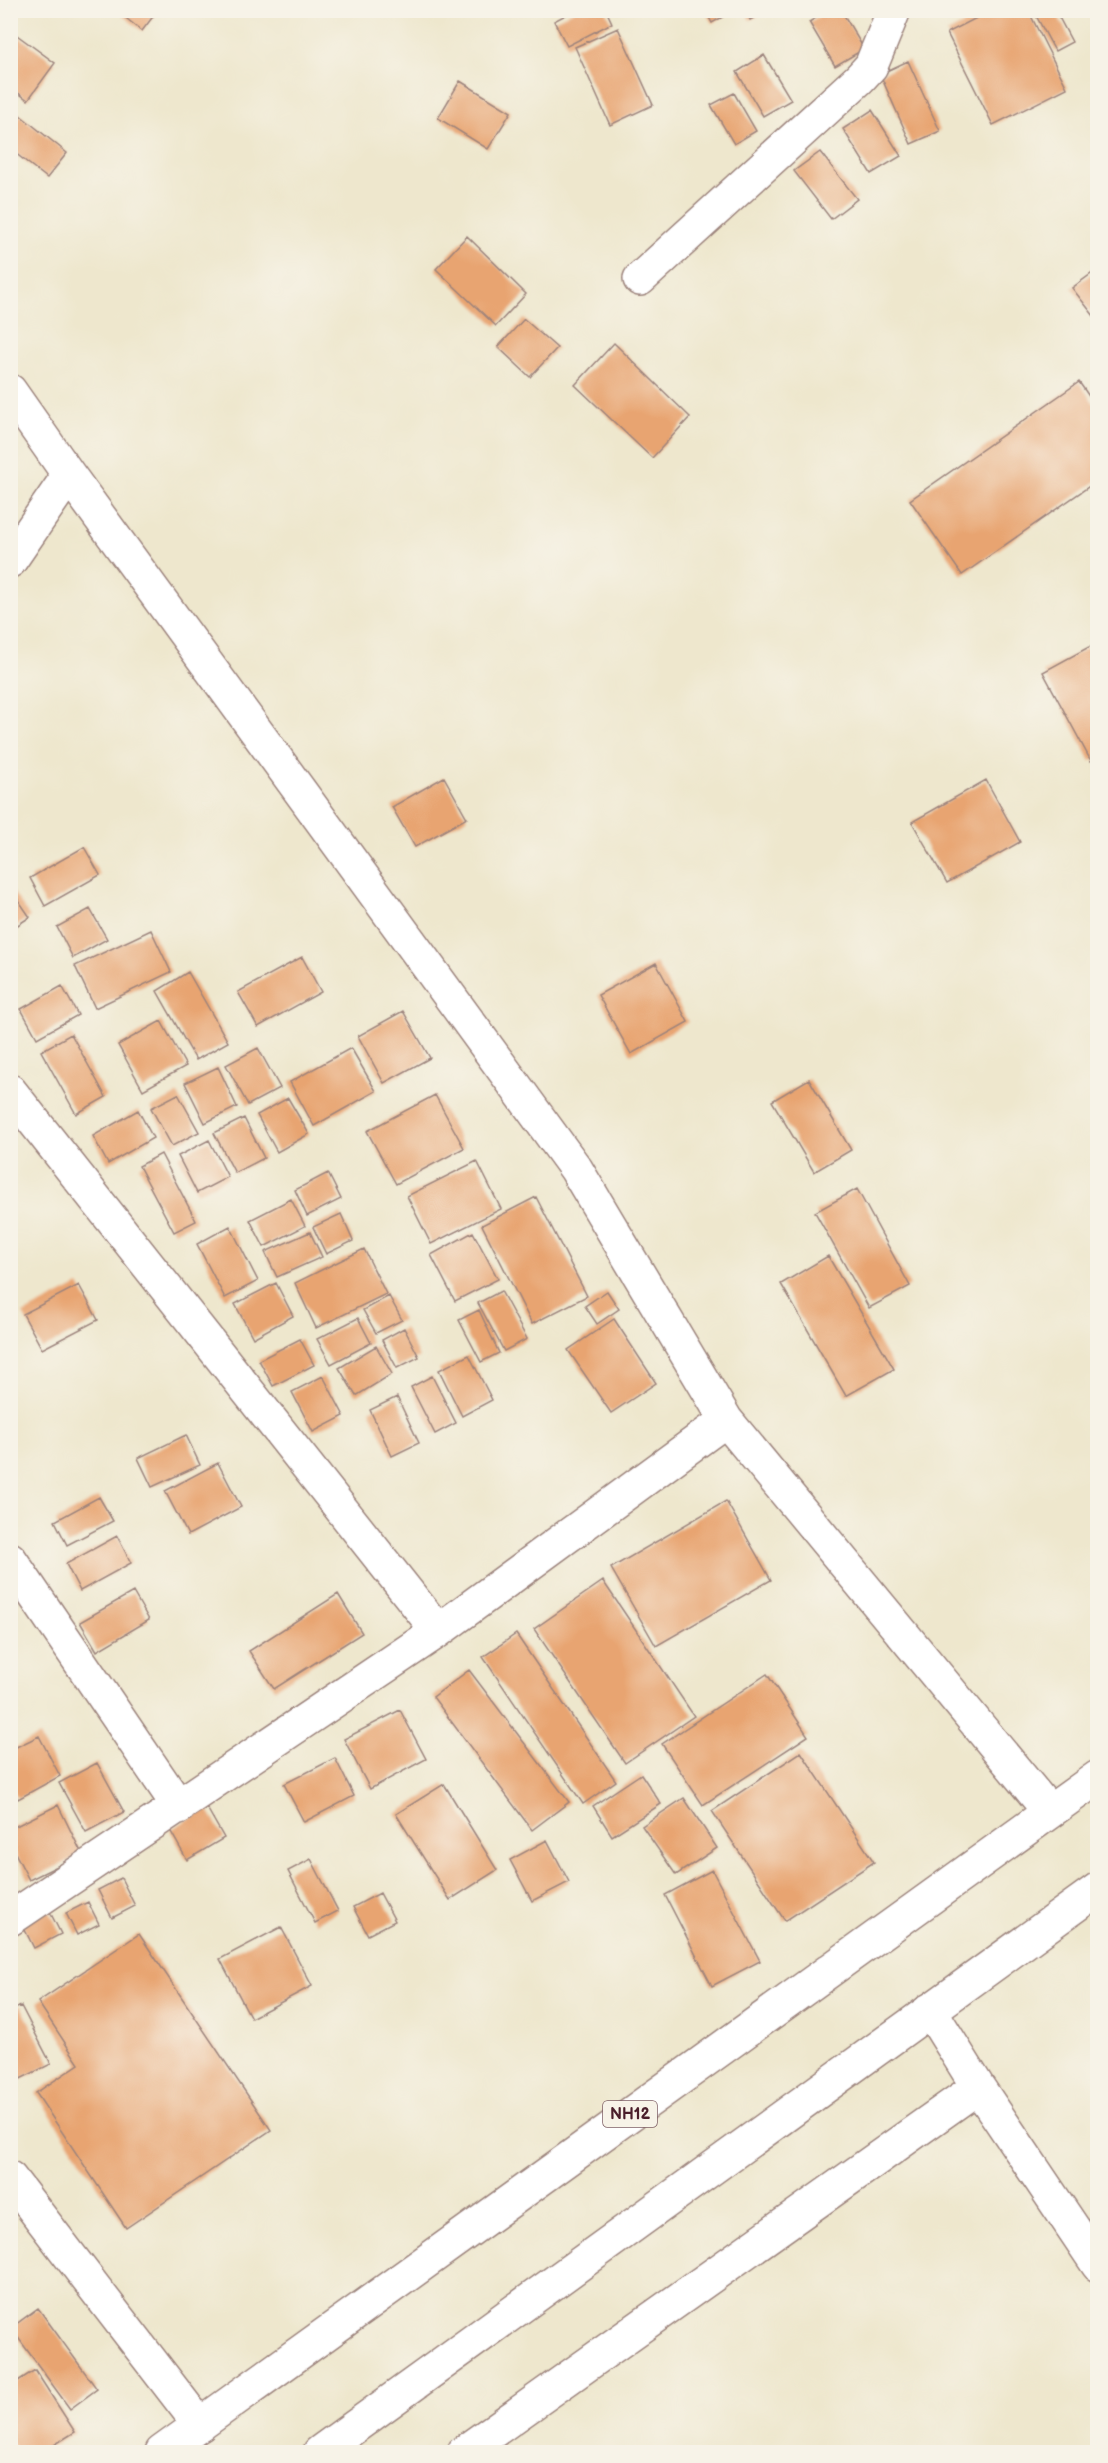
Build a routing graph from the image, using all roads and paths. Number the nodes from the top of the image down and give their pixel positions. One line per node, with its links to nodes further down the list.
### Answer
1 (894, 10): 2 (main road)
2 (640, 279)
3 (10, 391): 4 (main road)
4 (69, 475): 5 (main road); 7 (main road)
5 (10, 561)
6 (10, 1091): 9 (main road)
7 (726, 1420): 9 (main road); 12 (main road)
8 (10, 1558): 11 (main road)
9 (438, 1631): 11 (main road)
10 (1098, 1777): 12 (main road, NH12)
11 (179, 1807): 14 (main road)
12 (1049, 1811): 19 (main road, NH12)
13 (1098, 1889): 15 (main road)
14 (10, 1919)
15 (930, 2010): 16 (main road); 21 (main road)
16 (978, 2087): 18 (main road); 22 (main road)
17 (10, 2178): 19 (main road)
18 (1098, 2265)
19 (200, 2425): 20 (main road, NH12)
20 (162, 2452)
21 (320, 2452)
22 (464, 2452)

